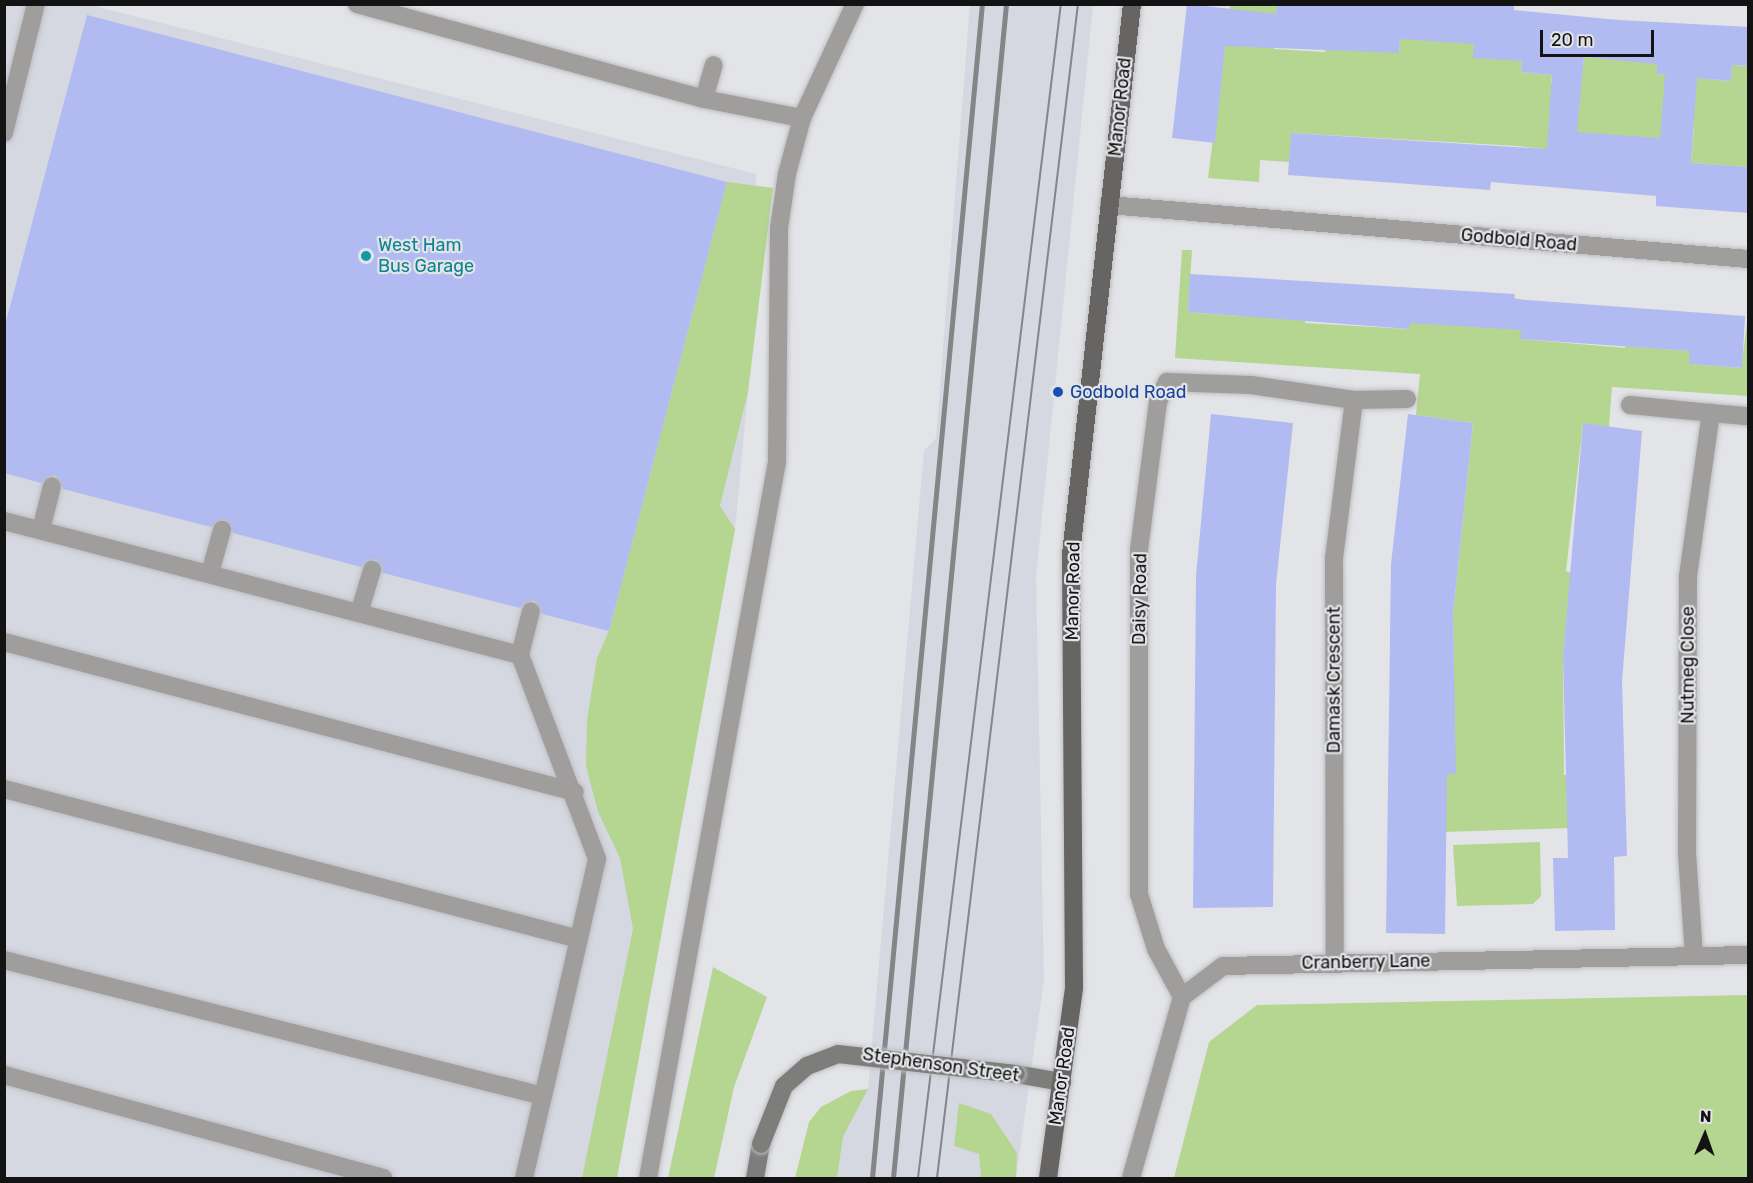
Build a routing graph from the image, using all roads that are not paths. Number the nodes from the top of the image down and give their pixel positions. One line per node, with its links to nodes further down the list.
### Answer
1 (36, 4): 8 (street)
2 (357, 4): 6 (street)
3 (855, 4): 7 (street)
4 (1132, 4): 9 (main road, Manor Road)
5 (714, 65): 6 (street)
6 (704, 99): 7 (street)
7 (802, 118): 39 (street)
8 (4, 133)
9 (1109, 205): 10 (street, Godbold Road); 35 (main road, Manor Road)
10 (1749, 260)
11 (1407, 399): 12 (street)
12 (1354, 400): 32 (street, Damask Crescent); 33 (street, Daisy Road)
13 (1630, 405): 14 (street)
14 (1711, 413): 15 (street); 30 (street, Nutmeg Close)
15 (1749, 416)
16 (52, 486): 18 (street)
17 (4, 521): 18 (street)
18 (41, 530): 21 (street)
19 (222, 530): 21 (street)
20 (372, 570): 22 (street)
21 (210, 573): 22 (street)
22 (360, 610): 25 (street)
23 (531, 611): 25 (street)
24 (4, 642): 27 (street)
25 (520, 655): 27 (street)
26 (4, 789): 28 (street)
27 (575, 792): 28 (street)
28 (579, 939): 36 (street)
29 (1749, 955): 30 (street, Cranberry Lane)
30 (1694, 956): 32 (street, Cranberry Lane)
31 (4, 960): 36 (street)
32 (1335, 962): 33 (street, Cranberry Lane)
33 (1182, 997): 42 (street)
34 (4, 1075): 37 (street)
35 (1062, 1082): 40 (main road, Stephenson Street, bridge); 41 (main road, Manor Road)
36 (543, 1096): 38 (street)
37 (383, 1179)
38 (524, 1179)
39 (648, 1179)
40 (754, 1179)
41 (1048, 1179)
42 (1131, 1179)

